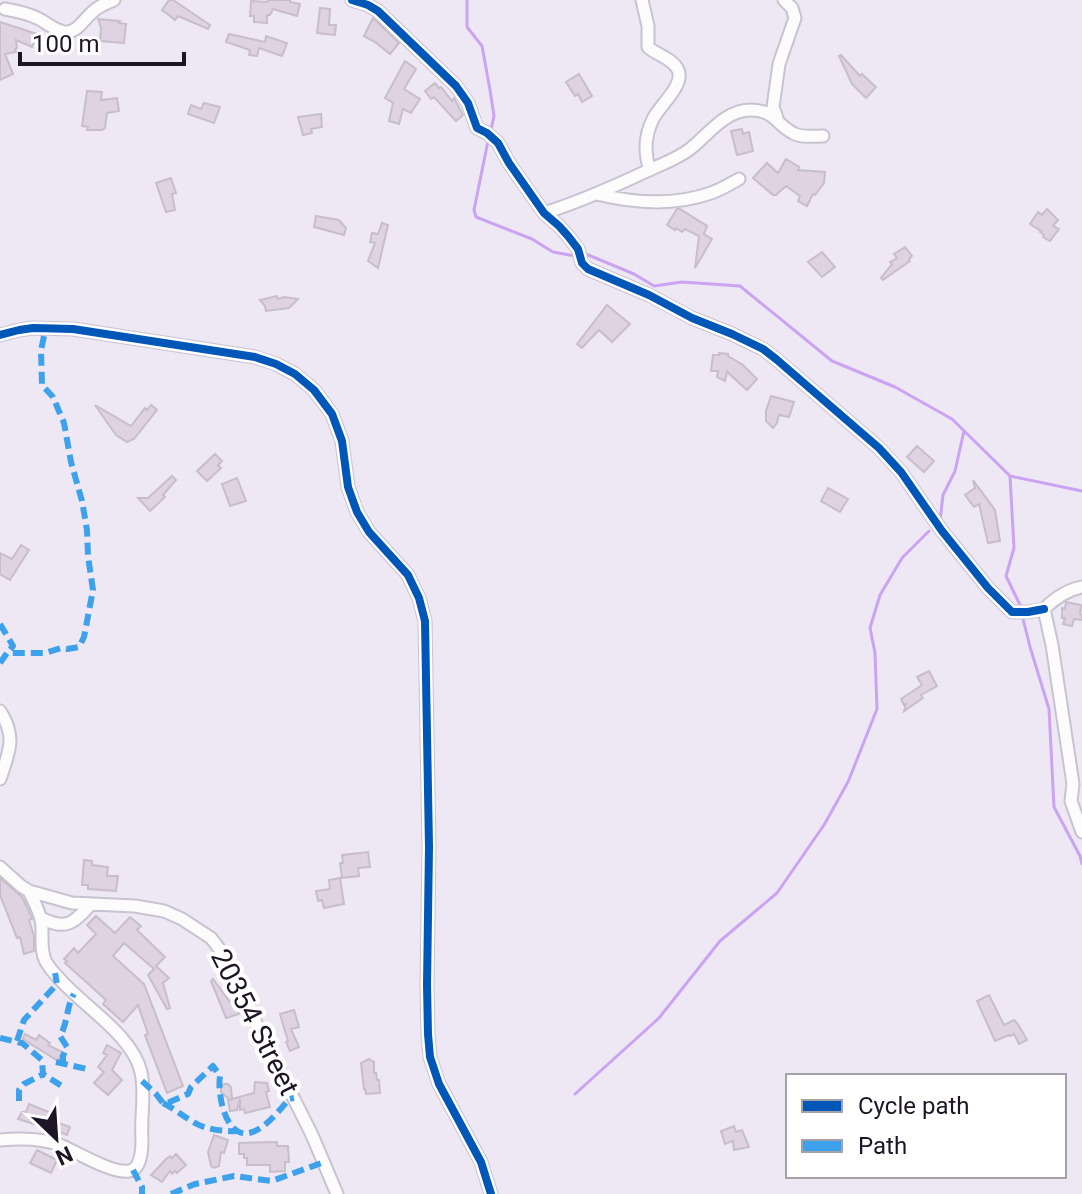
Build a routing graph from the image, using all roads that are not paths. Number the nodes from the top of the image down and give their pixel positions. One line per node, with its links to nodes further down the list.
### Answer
1 (114, 0): 5 (street)
2 (352, 0): 11 (street)
3 (642, 0): 8 (street)
4 (784, 0): 6 (street)
5 (5, 9)
6 (777, 118): 7 (street); 8 (street)
7 (823, 136)
8 (650, 170): 10 (street)
9 (739, 179): 10 (street)
10 (596, 194): 11 (street)
11 (544, 213): 14 (street)
12 (0, 335): 24 (street)
13 (1082, 587): 14 (street)
14 (1044, 609): 17 (street)
15 (0, 711): 16 (street)
16 (0, 779)
17 (1082, 832)
18 (0, 867): 19 (street)
19 (29, 891): 20 (street, 20354 Street); 21 (street)
20 (91, 904): 21 (street); 23 (street, 20354 Street)
21 (41, 918): 22 (street)
22 (0, 1140)
23 (337, 1194)
24 (491, 1194)

